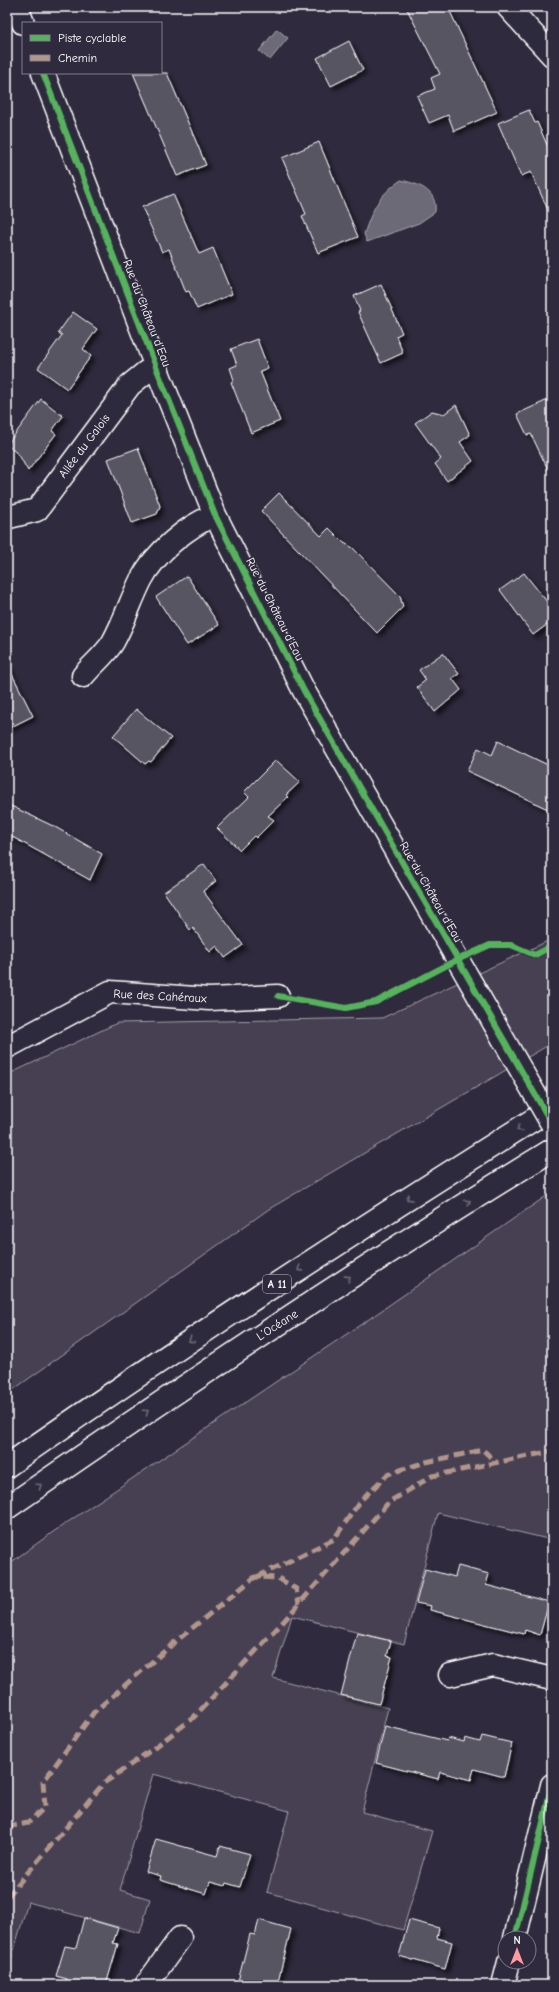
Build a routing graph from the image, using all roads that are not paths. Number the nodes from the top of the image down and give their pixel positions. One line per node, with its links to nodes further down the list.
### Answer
1 (17, 7): 3 (main road)
2 (508, 7): 4 (main road)
3 (23, 22)
4 (552, 55)
5 (43, 74): 6 (main road, Rue du Château d'Eau)
6 (156, 367): 7 (main road, Rue du Château d'Eau); 8 (main road, Allée du Galois)
7 (215, 515): 9 (main road); 13 (main road, Rue du Château d'Eau, bridge)
8 (10, 517)
9 (83, 676)
10 (278, 996): 11 (main road, Rue des Cahéraux)
11 (7, 1047)
12 (552, 1108): 15 (main road, A 11, one-way to 15)
13 (552, 1124)
14 (552, 1150): 16 (main road, L’Océane, one-way to 14)
15 (7, 1466)
16 (7, 1508)
17 (450, 1675): 18 (main road)
18 (552, 1679)
19 (552, 1785): 20 (main road)
20 (517, 1930)
21 (180, 1938): 23 (main road)
22 (507, 1970): 24 (main road)
23 (146, 1985)
24 (503, 1985)

